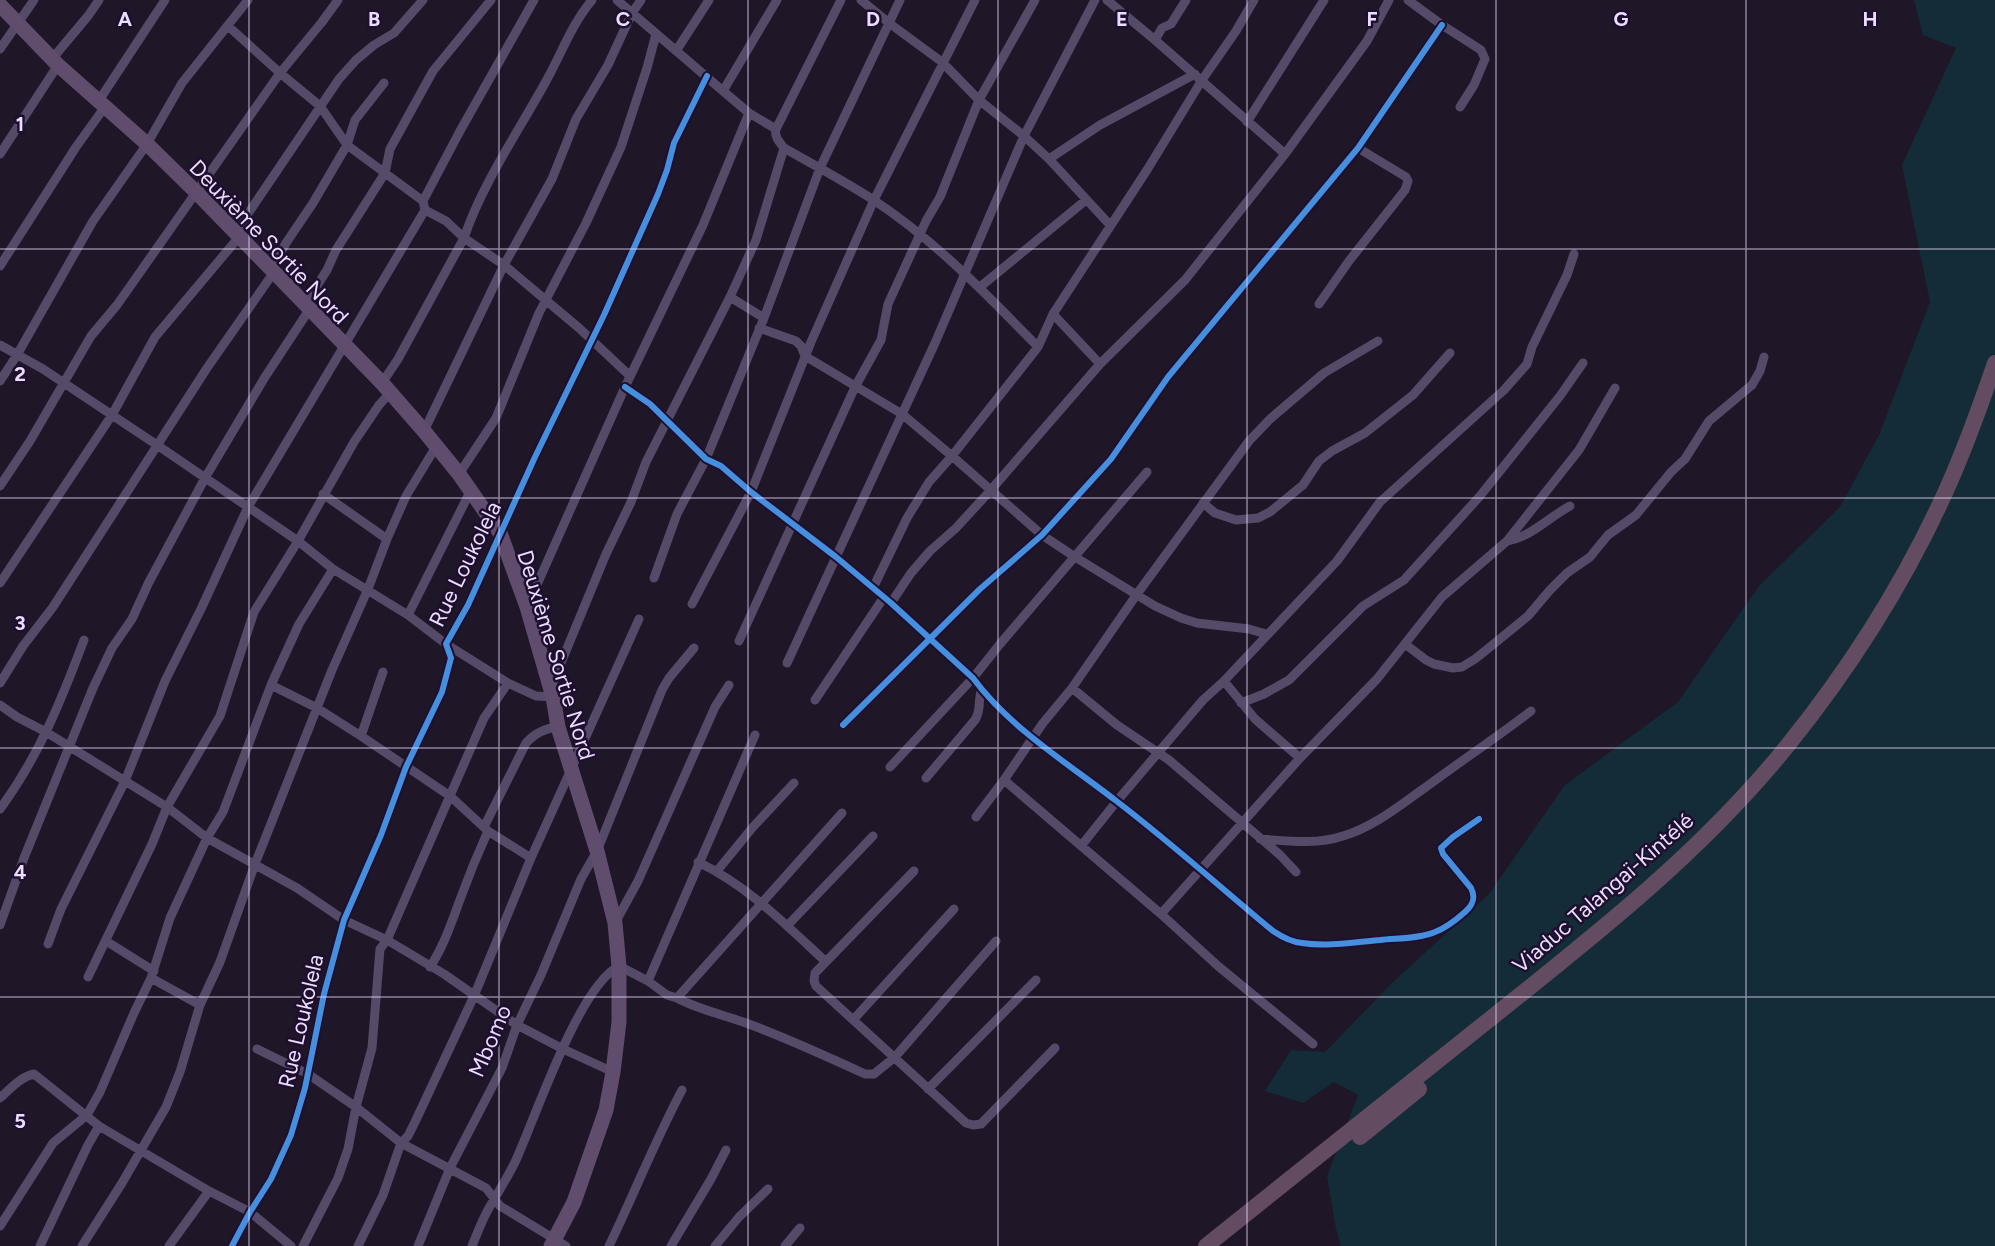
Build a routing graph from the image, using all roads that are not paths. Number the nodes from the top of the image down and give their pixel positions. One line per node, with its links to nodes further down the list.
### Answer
1 (34, 0): 29 (street)
2 (99, 0): 36 (street)
3 (165, 0): 44 (street)
4 (248, 0): 31 (street)
5 (338, 0): 38 (street)
6 (423, 0): 45 (street)
7 (491, 0): 59 (street)
8 (534, 0): 63 (street)
9 (592, 0): 67 (street)
10 (618, 0): 27 (street)
11 (642, 0): 27 (street)
12 (709, 0): 35 (street)
13 (777, 0): 42 (street)
14 (841, 0): 49 (street)
15 (861, 0): 28 (street)
16 (900, 0): 28 (street)
17 (975, 0): 37 (street)
18 (1035, 0): 43 (street)
19 (1095, 0): 50 (street)
20 (1186, 0): 33 (street)
21 (1254, 0): 40 (street)
22 (1324, 0): 48 (street)
23 (1389, 0): 56 (street)
24 (1408, 0): 30 (street)
25 (1113, 2): 33 (street)
26 (0, 5): 29 (main road, Deuxième Sortie Nord)
27 (632, 13): 32 (street); 69 (street)
28 (889, 23): 37 (street); 58 (street)
29 (18, 24): 34 (street); 36 (main road, Deuxième Sortie Nord)
30 (1442, 25): 46 (street); 54 (street)
31 (228, 26): 38 (street); 51 (street)
32 (656, 34): 35 (street); 75 (street)
33 (1155, 40): 40 (street)
34 (0, 49)
35 (676, 51): 39 (street)
36 (55, 62): 44 (main road, Deuxième Sortie Nord); 55 (street)
37 (942, 62): 43 (street); 61 (street)
38 (280, 73): 45 (street); 60 (street)
39 (707, 76): 42 (street); 81 (street, Rue Loukolela)
40 (1198, 77): 48 (street); 57 (street); 64 (street)
41 (384, 83): 52 (street)
42 (723, 92): 47 (street)
43 (979, 100): 50 (street); 65 (street)
44 (101, 105): 51 (main road, Deuxième Sortie Nord); 70 (street)
45 (320, 106): 52 (street); 66 (street)
46 (1460, 107)
47 (749, 113): 49 (street); 93 (street)
48 (1246, 122): 56 (street)
49 (776, 129): 53 (street)
50 (1024, 136): 57 (street); 72 (street)
51 (147, 144): 60 (main road, Deuxième Sortie Nord); 87 (street)
52 (347, 145): 59 (street); 71 (street)
53 (784, 148): 58 (street); 74 (street)
54 (1358, 148): 76 (street); 122 (street)
55 (0, 154)
56 (1285, 154): 92 (street)
57 (1049, 159): 62 (street)
58 (820, 168): 61 (street); 79 (street)
59 (385, 173): 63 (street); 77 (street)
60 (197, 193): 66 (main road, Deuxième Sortie Nord); 95 (street)
61 (874, 200): 65 (street); 88 (street)
62 (1086, 200): 64 (street); 73 (street)
63 (424, 205): 67 (street); 84 (street)
64 (1110, 225): 78 (street)
65 (919, 235): 72 (street); 97 (street)
66 (239, 237): 71 (main road, Deuxième Sortie Nord); 102 (street)
67 (464, 238): 69 (street); 98 (street)
68 (1574, 254): 139 (street)
69 (504, 265): 75 (street); 104 (street)
70 (0, 267)
71 (274, 272): 77 (main road, Deuxième Sortie Nord); 105 (street)
72 (964, 273): 73 (street); 101 (street)
73 (980, 287): 85 (street)
74 (730, 297): 79 (street); 103 (street)
75 (546, 300): 81 (street); 110 (street)
76 (1319, 304)
77 (306, 306): 84 (main road, Deuxième Sortie Nord); 111 (street)
78 (1053, 314): 85 (street); 92 (street)
79 (764, 318): 80 (street)
80 (759, 328): 88 (street); 108 (street)
81 (592, 339): 93 (street); 121 (street, Rue Loukolela)
82 (1378, 341): 117 (street)
83 (0, 345): 87 (street)
84 (345, 346): 98 (main road, Deuxième Sortie Nord); 119 (street)
85 (1038, 347): 107 (street)
86 (1450, 353): 117 (street)
87 (17, 355): 94 (street); 95 (street)
88 (805, 356): 97 (street); 115 (street)
89 (1764, 357): 144 (street)
90 (1583, 363): 158 (street)
91 (1995, 363): 259 (highway, Viaduc Talangaï-Kintélé)
92 (1100, 364): 113 (street)
93 (630, 376): 96 (street)
94 (0, 381)
95 (64, 383): 102 (street); 112 (street)
96 (625, 387): 103 (street); 136 (street)
97 (855, 387): 101 (street); 120 (street)
98 (386, 388): 104 (main road, Deuxième Sortie Nord); 116 (street)
99 (1615, 388): 125 (street)
100 (1995, 397): 260 (highway, Viaduc Talangaï-Kintélé)
101 (902, 414): 107 (street); 126 (street)
102 (112, 415): 105 (street); 130 (street)
103 (667, 421): 108 (street); 156 (street)
104 (424, 431): 106 (main road, Deuxième Sortie Nord)
105 (156, 445): 111 (street); 150 (street)
106 (437, 446): 110 (main road, Deuxième Sortie Nord); 123 (street)
107 (952, 456): 113 (street); 131 (street)
108 (706, 459): 115 (street); 129 (street)
109 (1147, 472): 127 (street)
110 (459, 474): 114 (main road, Deuxième Sortie Nord)
111 (205, 478): 119 (street); 168 (street)
112 (0, 486)
113 (990, 491): 122 (street); 134 (street)
114 (470, 492): 121 (main road, Deuxième Sortie Nord); 137 (street)
115 (751, 492): 120 (street); 135 (street)
116 (323, 494): 123 (street); 124 (street)
117 (1203, 503): 133 (street)
118 (1570, 506): 125 (street)
119 (248, 507): 124 (street); 176 (street)
120 (792, 524): 126 (street); 142 (street)
121 (500, 533): 136 (main road, Deuxième Sortie Nord); 143 (street, Rue Loukolela)
122 (1042, 536): 127 (street); 141 (street)
123 (387, 539): 132 (street)
124 (298, 541): 128 (street); 180 (street)
125 (1507, 541): 144 (street)
126 (836, 557): 131 (street); 146 (street)
127 (1075, 557): 133 (street); 148 (street)
128 (333, 569): 132 (street); 152 (street)
129 (654, 578)
130 (0, 583)
131 (873, 588): 134 (street)
132 (368, 589): 137 (street); 160 (street)
133 (1137, 594): 139 (street); 154 (street)
134 (887, 600): 141 (street); 157 (street)
135 (692, 604)
136 (527, 607): 156 (main road, Deuxième Sortie Nord)
137 (408, 615): 143 (street)
138 (639, 619): 173 (street)
139 (1266, 634): 149 (street)
140 (84, 640): 164 (street)
141 (930, 640): 148 (street); 162 (street)
142 (739, 641)
143 (447, 644): 151 (street); 171 (street, Rue Loukolela)
144 (1405, 644): 170 (street)
145 (694, 648): 191 (street, Mbomo)
146 (787, 663)
147 (383, 672): 166 (street)
148 (973, 678): 155 (street); 172 (street)
149 (1224, 681): 158 (street); 169 (street)
150 (0, 683)
151 (508, 683): 156 (street); 178 (street)
152 (272, 685): 160 (street); 188 (street)
153 (729, 685): 203 (street)
154 (1072, 688): 167 (street); 169 (street)
155 (982, 689): 167 (street); 174 (street)
156 (551, 693): 163 (main road, Deuxième Sortie Nord)
157 (815, 700)
158 (1241, 703): 170 (street)
159 (0, 705): 164 (street)
160 (317, 708): 166 (street); 194 (street)
161 (1531, 711): 189 (street)
162 (843, 725)
163 (558, 727): 173 (main road, Deuxième Sortie Nord); 186 (street)
164 (46, 732): 168 (street); 181 (street)
165 (755, 735): 193 (street)
166 (361, 736): 171 (street)
167 (1033, 739): 175 (street); 179 (street)
168 (69, 747): 176 (street); 204 (street)
169 (1159, 753): 179 (street); 185 (street)
170 (1300, 758): 185 (street)
171 (406, 767): 178 (street); 202 (street, Rue Loukolela)
172 (890, 767)
173 (572, 769): 191 (main road, Deuxième Sortie Nord); 192 (street)
174 (926, 778)
175 (1004, 780): 183 (street); 190 (street)
176 (125, 781): 180 (street); 209 (street)
177 (794, 783): 196 (street)
178 (450, 796): 186 (street); 206 (street)
179 (1117, 801): 190 (street); 195 (street)
180 (167, 807): 188 (street); 207 (street)
181 (0, 809)
182 (842, 813): 199 (street)
183 (976, 817)
184 (1479, 819): 195 (street)
185 (1242, 822): 189 (street); 195 (street)
186 (486, 829): 192 (street); 212 (street)
187 (873, 836): 205 (street)
188 (207, 838): 194 (street); 213 (street)
189 (1260, 838): 198 (street)
190 (1081, 846): 201 (street)
191 (597, 850): 203 (main road, Deuxième Sortie Nord); 221 (street, Mbomo)
192 (531, 858): 217 (street)
193 (698, 862): 196 (street); 216 (street)
194 (255, 864): 202 (street); 219 (street)
195 (1200, 870): 201 (street)
196 (717, 871): 199 (street)
197 (914, 871): 210 (street)
198 (1296, 872)
199 (761, 902): 205 (street); 218 (street)
200 (954, 909): 220 (street)
201 (1161, 914): 222 (street)
202 (344, 920): 206 (street); 228 (street, Rue Loukolela)
203 (615, 923): 211 (main road, Deuxième Sortie Nord)
204 (0, 925)
205 (787, 926): 210 (street)
206 (387, 940): 212 (street); 232 (street)
207 (106, 941): 213 (street); 214 (street)
208 (996, 941): 226 (street)
209 (48, 944)
210 (825, 961): 220 (street)
211 (619, 966): 216 (street); 225 (street); 227 (main road, Deuxième Sortie Nord)
212 (430, 967): 217 (street)
213 (152, 974): 219 (street); 233 (street)
214 (88, 977)
215 (1036, 980): 229 (street)
216 (648, 981): 218 (street)
217 (474, 996): 221 (street); 235 (street)
218 (676, 998): 226 (street)
219 (200, 1005): 236 (street)
220 (853, 1020): 226 (street)
221 (517, 1025): 225 (street); 238 (street, Mbomo)
222 (1313, 1044)
223 (1055, 1048): 229 (street)
224 (257, 1049): 228 (street)
225 (562, 1049): 227 (street); 241 (street)
226 (895, 1057): 229 (street)
227 (613, 1072): 245 (main road, Deuxième Sortie Nord)
228 (308, 1074): 232 (street); 242 (street, Rue Loukolela)
229 (928, 1089)
230 (682, 1090): 255 (street)
231 (0, 1098): 233 (street)
232 (356, 1107): 235 (street); 251 (street)
233 (87, 1115): 234 (street); 243 (street)
234 (99, 1126): 236 (street); 246 (street)
235 (401, 1143): 238 (street); 252 (street)
236 (141, 1150): 240 (street); 247 (street)
237 (726, 1150): 256 (street)
238 (450, 1168): 241 (street); 253 (street, Mbomo)
239 (768, 1189): 257 (street)
240 (209, 1191): 242 (street); 248 (street)
241 (495, 1199): 245 (street); 254 (street)
242 (250, 1212): 249 (street, Rue Loukolela); 250 (street)
243 (0, 1226)
244 (800, 1228): 258 (street)
245 (557, 1244)
246 (39, 1246)
247 (82, 1246)
248 (169, 1246)
249 (232, 1246)
250 (291, 1246)
251 (303, 1246)
252 (358, 1246)
253 (418, 1246)
254 (472, 1246)
255 (609, 1246)
256 (671, 1246)
257 (715, 1246)
258 (785, 1246)
259 (1206, 1246)
260 (1223, 1246)

